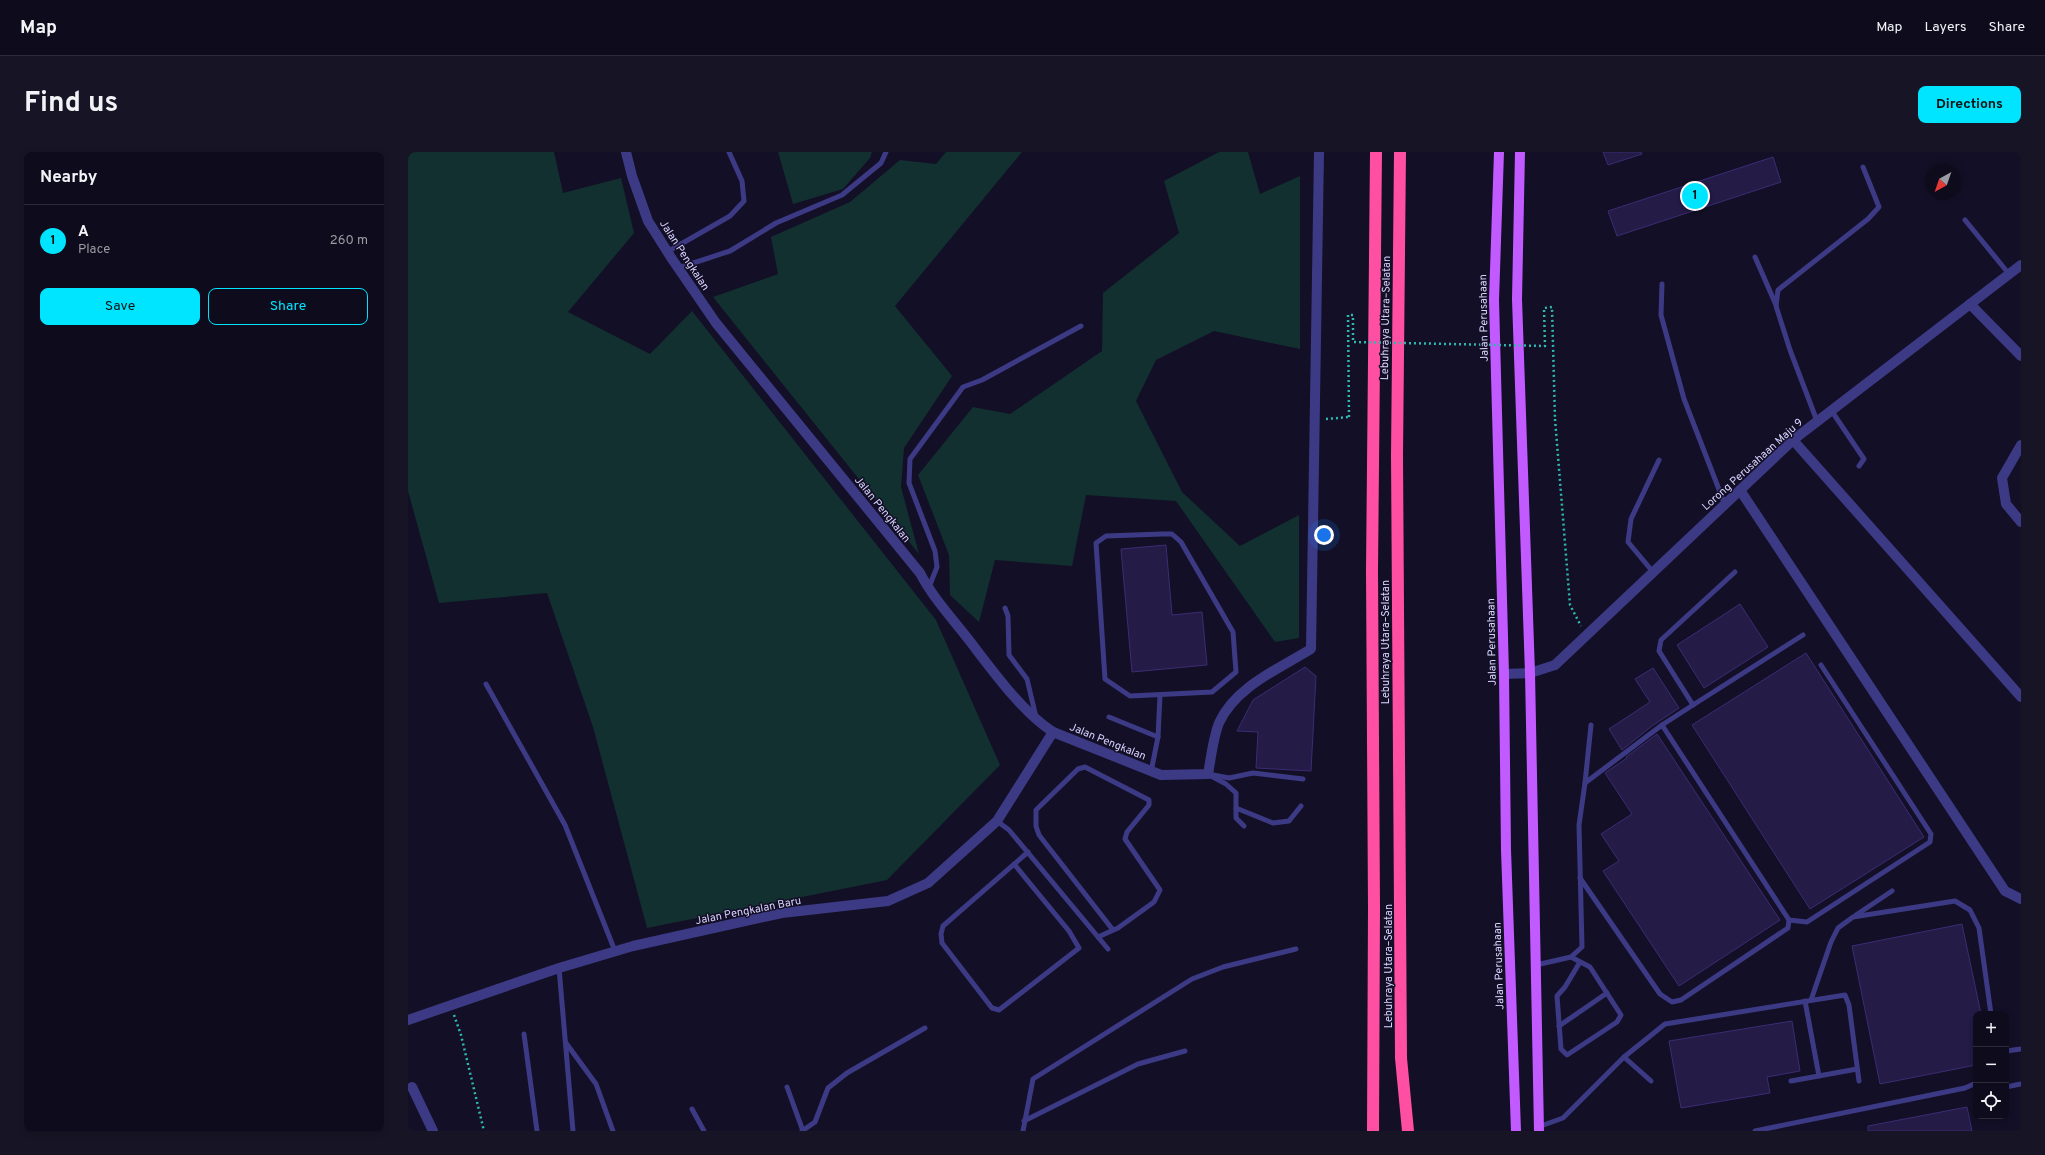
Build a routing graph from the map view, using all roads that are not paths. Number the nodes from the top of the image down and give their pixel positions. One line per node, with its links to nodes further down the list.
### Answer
1 (626, 152): 11 (street, Jalan Pengkalan)
2 (729, 152): 11 (lane)
3 (886, 152): 14 (lane)
4 (1318, 152): 49 (street)
5 (1376, 152): 97 (highway, Lebuhraya Utara–Selatan)
6 (1400, 152): 106 (highway, Lebuhraya Utara–Selatan)
7 (1499, 152): 37 (main road, Jalan Perusahaan)
8 (1520, 152): 36 (main road)
9 (1863, 167): 18 (lane)
10 (1965, 220): 15 (lane)
11 (667, 252): 14 (street, Jalan Pengkalan)
12 (1755, 256): 18 (lane)
13 (2021, 265): 15 (street, Lorong Perusahaan Maju 9)
14 (678, 268): 32 (street, Jalan Pengkalan)
15 (2009, 274): 17 (street, Lorong Perusahaan Maju 9)
16 (1662, 284): 28 (lane)
17 (1970, 304): 20 (street); 21 (street, Lorong Perusahaan Maju 9)
18 (1776, 306): 22 (lane)
19 (1081, 326): 32 (lane)
20 (2021, 356)
21 (1831, 410): 22 (street, Lorong Perusahaan Maju 9); 26 (lane)
22 (1817, 421): 23 (street, Lorong Perusahaan Maju 9)
23 (1793, 440): 27 (street, Lorong Perusahaan Maju 9); 40 (street)
24 (2021, 445): 29 (street)
25 (1659, 460): 30 (lane)
26 (1859, 466)
27 (1740, 490): 28 (street, Lorong Perusahaan Maju 9); 60 (street)
28 (1724, 505): 30 (street, Lorong Perusahaan Maju 9)
29 (2021, 522)
30 (1653, 572): 36 (street, Lorong Perusahaan Maju 9)
31 (1734, 572): 41 (lane)
32 (928, 589): 43 (street, Jalan Pengkalan)
33 (1005, 608): 43 (lane)
34 (1803, 635): 41 (lane)
35 (1821, 665): 62 (lane)
36 (1530, 673): 37 (street, Lorong Perusahaan Maju 9); 70 (main road)
37 (1504, 674): 107 (main road, Jalan Perusahaan)
38 (486, 684): 67 (lane)
39 (1160, 695): 39 (lane); 47 (lane)
40 (2021, 697)
41 (1693, 705): 45 (lane)
42 (1109, 717): 47 (lane)
43 (1037, 722): 46 (street, Jalan Pengkalan)
44 (1591, 725): 51 (lane)
45 (1662, 725): 51 (lane); 62 (lane)
46 (1053, 732): 48 (street, Jalan Pengkalan); 54 (street, Jalan Pengkalan Baru)
47 (1158, 737): 48 (lane)
48 (1151, 772): 49 (street, Jalan Pengkalan)
49 (1208, 774): 50 (lane); 53 (lane)
50 (1303, 779)
51 (1585, 783): 58 (lane)
52 (1301, 806): 53 (lane)
53 (1236, 808): 55 (lane)
54 (997, 821): 56 (lane); 67 (street, Jalan Pengkalan Baru)
55 (1244, 826)
56 (1028, 852): 57 (lane); 64 (lane)
57 (1014, 864): 57 (lane)
58 (1580, 878): 62 (lane); 68 (lane)
59 (1892, 891): 61 (lane)
60 (2021, 899)
61 (1853, 917): 73 (lane); 75 (lane)
62 (1788, 920)
63 (1114, 930): 63 (lane); 64 (lane)
64 (1098, 937): 65 (lane)
65 (1108, 949)
66 (1296, 949): 96 (lane)
67 (616, 952): 71 (street, Jalan Pengkalan Baru)
68 (1571, 958): 69 (lane); 70 (lane)
69 (1580, 962): 72 (lane); 77 (lane)
70 (1536, 965): 98 (main road)
71 (559, 968): 76 (street, Jalan Pengkalan Baru); 80 (lane)
72 (1607, 993): 77 (lane); 77 (lane)
73 (1811, 1000): 74 (lane); 85 (lane)
74 (1804, 1002): 84 (lane); 86 (lane)
75 (1991, 1011)
76 (408, 1020)
77 (1559, 1026)
78 (925, 1028): 104 (lane)
79 (524, 1034): 100 (lane)
80 (566, 1043): 101 (lane); 102 (lane)
81 (2021, 1049): 83 (lane)
82 (1185, 1051): 96 (lane)
83 (2009, 1051)
84 (1624, 1057): 87 (lane); 98 (lane)
85 (1857, 1069): 86 (lane); 89 (lane)
86 (1819, 1076): 88 (lane)
87 (1650, 1081)
88 (1791, 1081)
89 (1859, 1081)
90 (1973, 1084): 108 (lane)
91 (2021, 1084): 92 (lane)
92 (2009, 1086)
93 (412, 1087): 99 (street)
94 (787, 1087): 104 (lane)
95 (692, 1109): 103 (lane)
96 (1024, 1121): 105 (lane)
97 (1372, 1129)
98 (1538, 1129)
99 (432, 1131)
100 (537, 1131)
101 (573, 1131)
102 (613, 1131)
103 (704, 1131)
104 (802, 1131)
105 (1023, 1131)
106 (1408, 1131)
107 (1516, 1131)
108 (1755, 1131)

